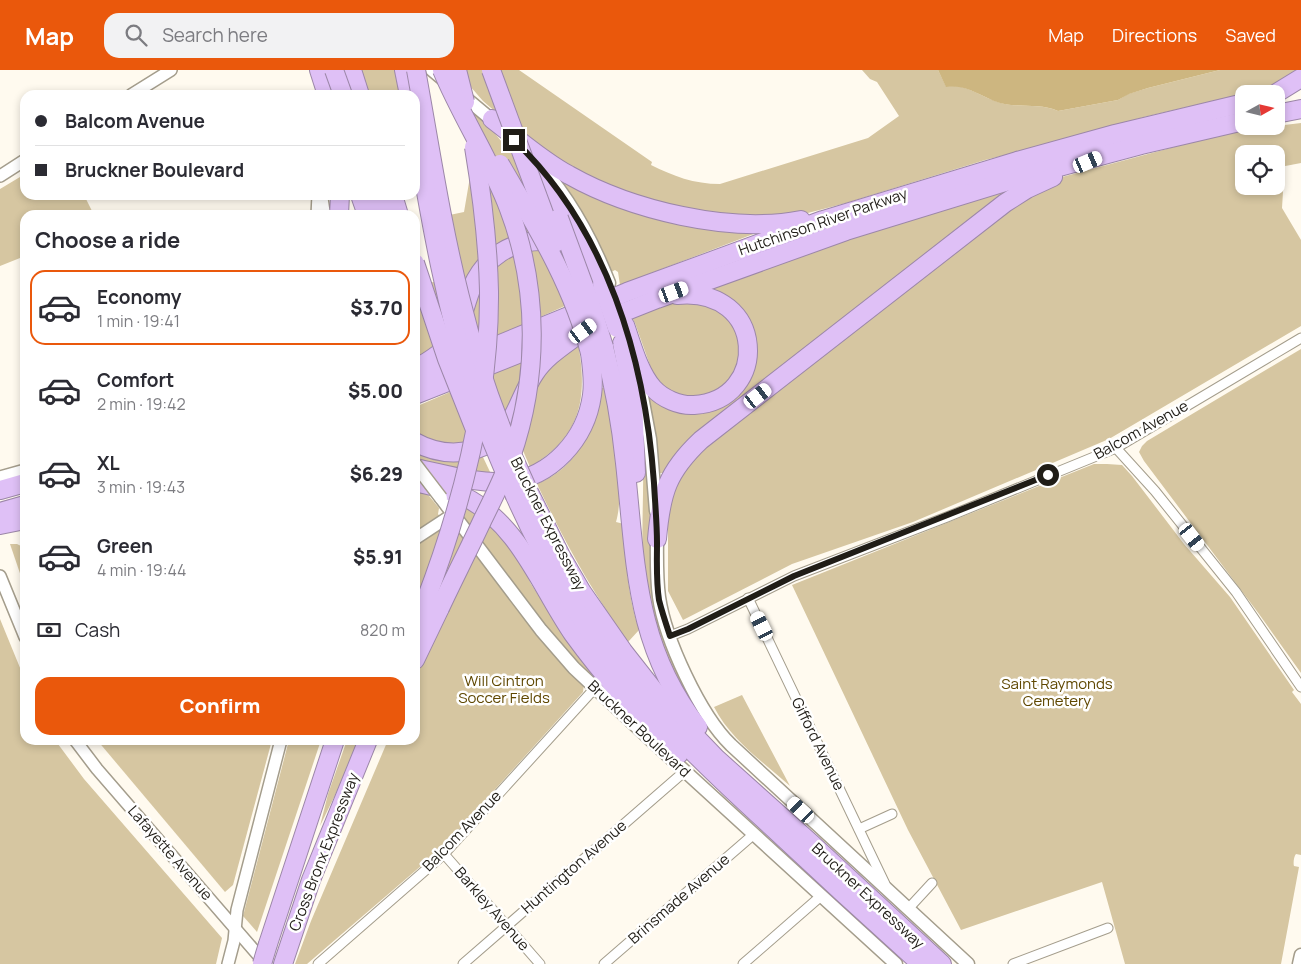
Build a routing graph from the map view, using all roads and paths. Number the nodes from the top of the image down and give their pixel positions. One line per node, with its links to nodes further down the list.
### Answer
1 (171, 70): 15 (street)
2 (346, 70): 18 (main road)
3 (352, 70): 20 (highway)
4 (404, 70): 21 (highway)
5 (416, 70): 22 (highway, Bruckner Expressway, bridge)
6 (432, 70): 29 (main road)
7 (442, 70): 70 (highway, bridge)
8 (448, 70): 44 (highway, bridge)
9 (457, 70): 70 (highway, bridge)
10 (491, 70): 44 (highway, bridge)
11 (501, 70): 44 (highway, bridge)
12 (324, 71): 16 (highway); 17 (highway); 19 (highway, bridge)
13 (1301, 78): 14 (highway)
14 (1285, 89)
15 (139, 90)
16 (319, 90)
17 (328, 90)
18 (332, 90)
19 (339, 90)
20 (358, 90)
21 (408, 90)
22 (420, 90)
23 (1301, 91): 25 (highway)
24 (420, 92): 57 (highway, Bruckner Expressway, bridge)
25 (1285, 94)
26 (1235, 106): 37 (highway, Hutchinson River Parkway)
27 (1301, 109): 28 (highway)
28 (1285, 112)
29 (492, 119): 37 (highway); 39 (highway)
30 (1301, 119): 31 (highway)
31 (1285, 120)
32 (1235, 123): 33 (highway, Hutchinson River Parkway)
33 (1104, 155): 40 (highway, Hutchinson River Parkway); 66 (highway)
34 (420, 158): 57 (highway, Bruckner Expressway, bridge)
35 (20, 163): 36 (street)
36 (0, 176)
37 (853, 211): 46 (highway, Hutchinson River Parkway)
38 (420, 278): 57 (highway, bridge)
39 (606, 284): 42 (highway, bridge); 45 (highway)
40 (657, 299): 41 (highway, Hutchinson River Parkway); 42 (highway)
41 (594, 323): 47 (highway, Hutchinson River Parkway); 48 (highway)
42 (621, 327): 66 (main road); 67 (highway)
43 (1301, 338): 49 (street, Balcom Avenue)
44 (597, 350): 50 (highway); 67 (highway)
45 (420, 366)
46 (420, 377)
47 (420, 393)
48 (420, 444)
49 (1116, 448): 69 (street, Balcom Avenue); 75 (street)
50 (420, 469)
51 (20, 471): 53 (street)
52 (420, 471): 62 (main road, Bruckner Boulevard, bridge)
53 (0, 477)
54 (420, 483): 85 (highway)
55 (20, 484): 56 (highway)
56 (0, 490)
57 (517, 494): 85 (highway, Bruckner Expressway); 87 (highway, Bruckner Expressway)
58 (20, 495): 59 (highway)
59 (0, 501)
60 (20, 506): 61 (highway)
61 (0, 512)
62 (453, 514): 65 (street); 76 (main road, Bruckner Boulevard)
63 (20, 521): 64 (highway)
64 (0, 525)
65 (420, 537)
66 (657, 539): 73 (main road)
67 (635, 563): 87 (highway)
68 (1, 579): 72 (street)
69 (748, 598): 73 (street, Balcom Avenue); 84 (street, Gifford Avenue)
70 (432, 605): 71 (highway); 74 (highway)
71 (420, 620)
72 (20, 625)
73 (670, 636): 91 (main road)
74 (420, 644)
75 (1301, 687)
76 (595, 688): 82 (main road, Bruckner Boulevard); 88 (street, Balcom Avenue)
77 (79, 745): 95 (street, Lafayette Avenue)
78 (280, 745): 95 (street)
79 (333, 745): 101 (highway, Cross Bronx Expressway, bridge)
80 (366, 745): 89 (highway, Cross Bronx Expressway)
81 (374, 745): 89 (highway)
82 (686, 771): 86 (main road, Bruckner Boulevard); 94 (street, Huntington Avenue)
83 (892, 814): 84 (street)
84 (859, 829): 91 (street, Gifford Avenue)
85 (777, 832): 107 (highway, Bruckner Expressway)
86 (754, 834): 92 (main road, Bruckner Boulevard); 105 (street, Brinsmade Avenue)
87 (812, 844): 108 (highway, Bruckner Expressway)
88 (444, 854): 94 (street, Barkley Avenue); 102 (street, Balcom Avenue)
89 (321, 856): 99 (highway, Cross Bronx Expressway)
90 (932, 883): 93 (street)
91 (888, 891): 93 (main road)
92 (821, 896): 98 (main road, Bruckner Boulevard); 106 (street)
93 (908, 909): 109 (main road)
94 (506, 926): 103 (street, Huntington Avenue); 104 (street, Barkley Avenue)
95 (235, 928): 99 (street, Lafayette Avenue); 100 (street)
96 (1108, 928): 110 (street)
97 (1301, 955): 111 (main road)
98 (889, 962)
99 (278, 963)
100 (228, 964)
101 (262, 964)
102 (318, 964)
103 (463, 964)
104 (540, 964)
105 (604, 964)
106 (742, 964)
107 (921, 964)
108 (942, 964)
109 (968, 964)
110 (1013, 964)
111 (1299, 964)

